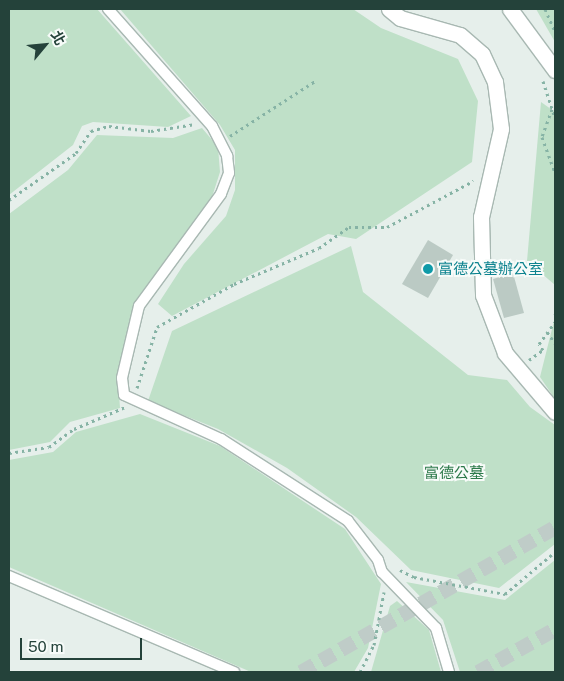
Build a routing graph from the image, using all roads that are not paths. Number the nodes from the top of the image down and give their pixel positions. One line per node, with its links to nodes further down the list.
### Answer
1 (108, 9): 8 (lane)
2 (389, 9): 5 (street)
3 (510, 9): 4 (street)
4 (555, 70)
5 (555, 412)
6 (9, 576): 7 (lane)
7 (234, 672)
8 (449, 672)

